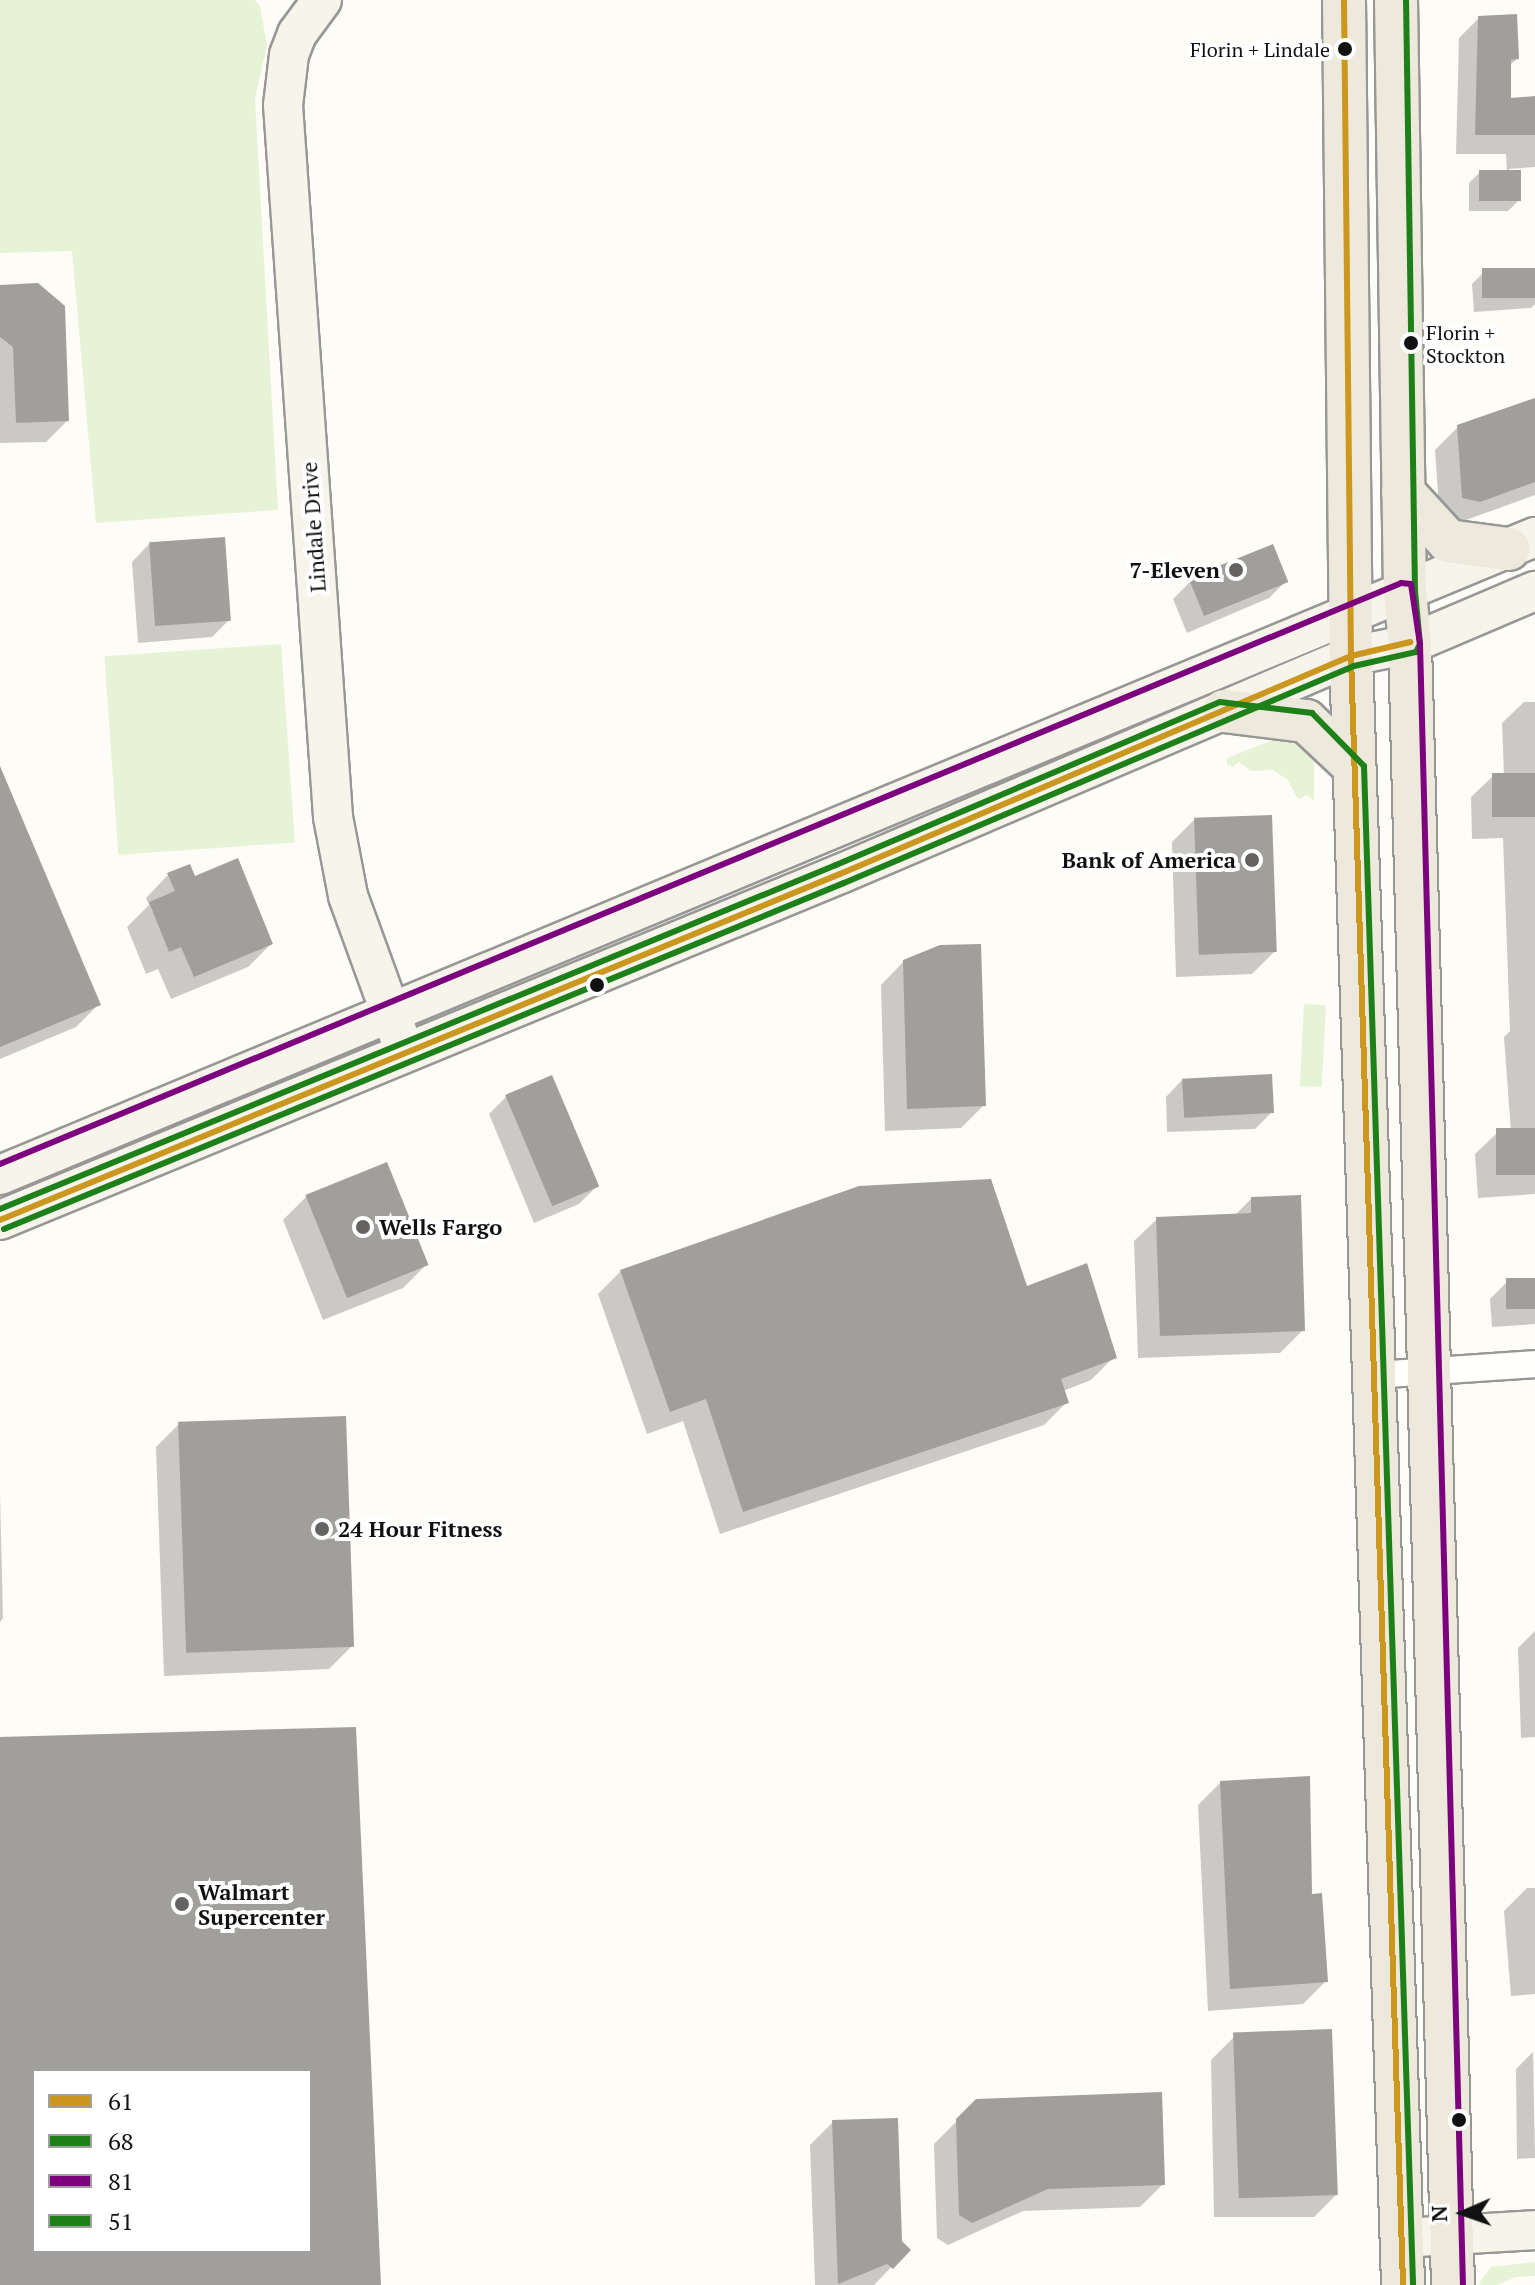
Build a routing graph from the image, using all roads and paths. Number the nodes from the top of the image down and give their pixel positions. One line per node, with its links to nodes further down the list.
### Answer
1 (1344, 0): 8 (main road)
2 (1396, 0): 4 (main road)
3 (310, 4): 13 (main road, Lindale Drive)
4 (1403, 492): 5 (main road); 7 (main road)
5 (1521, 543): 7 (main road)
6 (1535, 591): 9 (main road)
7 (1405, 592): 8 (main road); 9 (main road)
8 (1350, 615): 10 (main road); 13 (main road)
9 (1410, 644): 10 (main road); 18 (main road)
10 (1351, 656): 11 (main road); 12 (main road)
11 (1224, 711): 12 (main road); 14 (main road)
12 (1354, 766): 19 (main road)
13 (390, 1015): 14 (main road, Lindale Drive); 15 (main road)
14 (407, 1053): 16 (main road)
15 (0, 1175)
16 (0, 1220)
17 (1535, 1364): 18 (street)
18 (1429, 1372): 19 (street); 21 (main road)
19 (1374, 1375): 22 (main road)
20 (1535, 2230): 21 (main road)
21 (1452, 2236): 22 (main road); 24 (main road)
22 (1402, 2238): 23 (main road)
23 (1403, 2285)
24 (1453, 2285)

